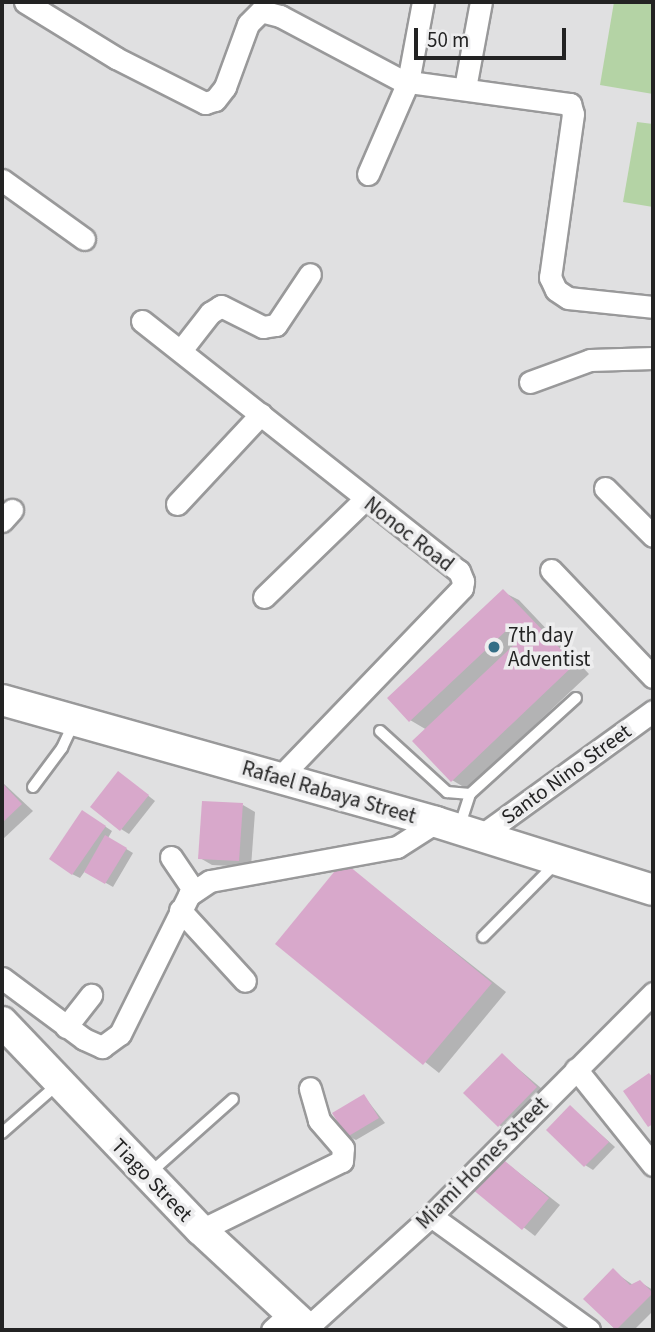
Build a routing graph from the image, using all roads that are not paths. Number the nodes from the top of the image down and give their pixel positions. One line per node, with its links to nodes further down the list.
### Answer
1 (25, 2): 4 (street)
2 (423, 2): 4 (street)
3 (481, 2): 5 (street)
4 (408, 82): 5 (street); 6 (street)
5 (465, 88): 10 (street)
6 (368, 174)
7 (2, 180): 8 (street)
8 (84, 239)
9 (310, 274): 12 (street)
10 (653, 307)
11 (142, 321): 12 (street, Nonoc Road)
12 (182, 349): 15 (street, Nonoc Road)
13 (653, 358): 14 (street)
14 (530, 382)
15 (261, 414): 17 (street, Nonoc Road); 18 (street)
16 (605, 488): 19 (street)
17 (365, 499): 21 (street); 28 (street, Nonoc Road)
18 (177, 504)
19 (653, 536)
20 (551, 570): 22 (street)
21 (264, 597)
22 (653, 677)
23 (576, 698): 30 (lane)
24 (2, 700): 26 (main road, Rafael Rabaya Street)
25 (653, 712): 31 (street, Santo Nino Street)
26 (75, 721): 28 (main road, Rafael Rabaya Street); 29 (lane)
27 (380, 731): 30 (lane)
28 (278, 778): 31 (main road, Rafael Rabaya Street)
29 (33, 787)
30 (470, 794): 31 (lane)
31 (458, 829): 33 (main road, Rafael Rabaya Street); 35 (street, Santo Nino Street)
32 (171, 857): 35 (street)
33 (558, 861): 34 (main road, Rafael Rabaya Street); 37 (lane)
34 (653, 890)
35 (194, 891): 36 (street)
36 (180, 910): 39 (street); 43 (street)
37 (483, 937)
38 (2, 978): 43 (street)
39 (245, 981)
40 (653, 993): 44 (street, Miami Homes Street)
41 (91, 995): 43 (street)
42 (2, 1022): 45 (main road, Tiago Street)
43 (66, 1027)
44 (576, 1069): 49 (street); 51 (street, Miami Homes Street)
45 (59, 1083): 48 (lane); 50 (main road, Tiago Street)
46 (310, 1088): 52 (street)
47 (233, 1099): 50 (lane)
48 (2, 1133)
49 (653, 1165)
50 (148, 1175): 52 (main road, Tiago Street)
51 (431, 1216): 53 (street, Miami Homes Street); 54 (street)
52 (201, 1230): 53 (main road, Tiago Street)
53 (295, 1325)
54 (589, 1330)

